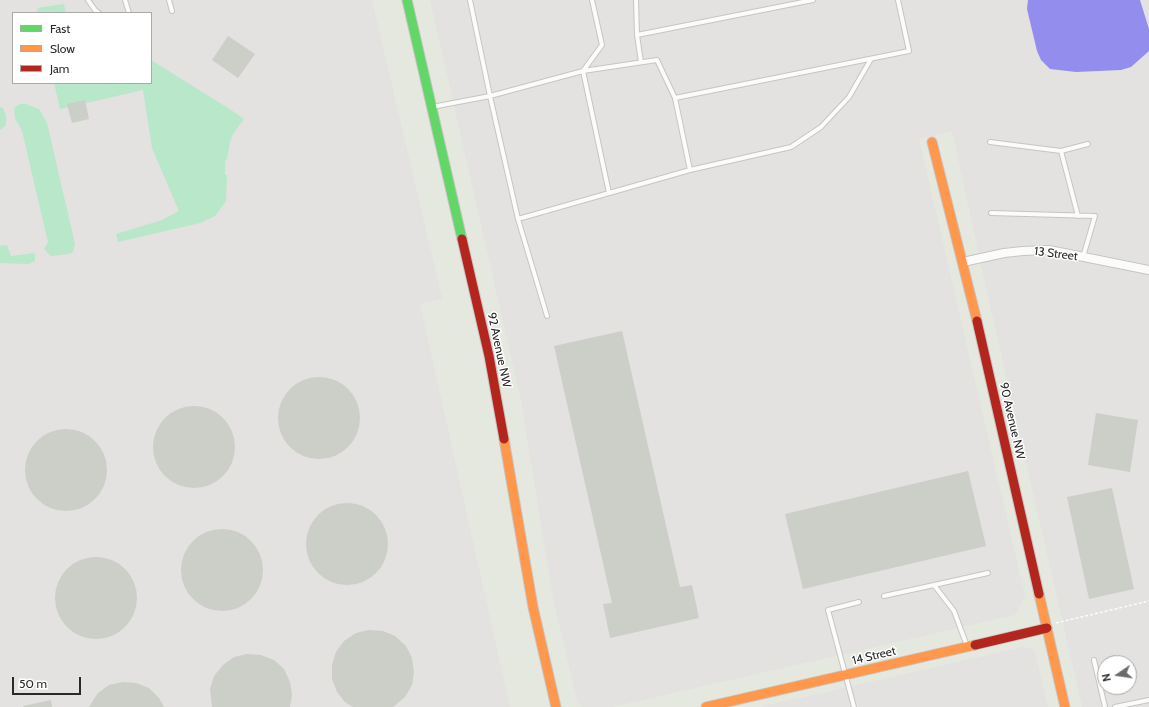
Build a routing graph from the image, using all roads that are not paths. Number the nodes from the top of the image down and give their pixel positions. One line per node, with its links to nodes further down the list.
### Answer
1 (88, 0): 11 (lane)
2 (125, 0): 12 (lane)
3 (169, 0): 10 (lane)
4 (407, 0): 19 (street, 92 Avenue NW)
5 (470, 0): 17 (lane)
6 (592, 0): 16 (lane)
7 (636, 0): 13 (lane)
8 (813, 0): 13 (lane)
9 (898, 0): 14 (lane)
10 (172, 11)
11 (98, 12)
12 (129, 12)
13 (637, 35): 15 (lane)
14 (871, 59): 18 (lane); 24 (lane)
15 (641, 62): 16 (lane); 18 (lane)
16 (582, 71): 17 (lane); 25 (lane)
17 (490, 96): 19 (lane); 28 (lane)
18 (675, 98): 24 (lane)
19 (432, 107): 42 (street, 92 Avenue NW)
20 (932, 142): 30 (street, 90 Avenue NW)
21 (990, 142): 23 (lane)
22 (1088, 144): 23 (lane)
23 (1061, 151): 27 (lane)
24 (690, 170): 25 (lane)
25 (609, 193): 28 (lane)
26 (991, 213): 27 (lane)
27 (1078, 216): 29 (lane)
28 (518, 219): 32 (lane)
29 (1083, 257): 30 (street, 13 Street); 31 (street, 13 Street)
30 (963, 262): 37 (street, 90 Avenue NW)
31 (1149, 270)
32 (547, 316)
33 (988, 573): 34 (lane)
34 (934, 585): 35 (lane); 38 (lane)
35 (884, 596)
36 (859, 602): 40 (lane)
37 (1047, 626): 38 (street, 14 Street); 45 (street, 90 Avenue NW)
38 (967, 647): 40 (street, 14 Street)
39 (1094, 660): 46 (lane)
40 (844, 675): 43 (street, 14 Street); 44 (lane)
41 (1149, 700): 47 (lane)
42 (556, 707)
43 (706, 707)
44 (854, 707)
45 (1065, 707)
46 (1105, 707)
47 (1115, 707)

